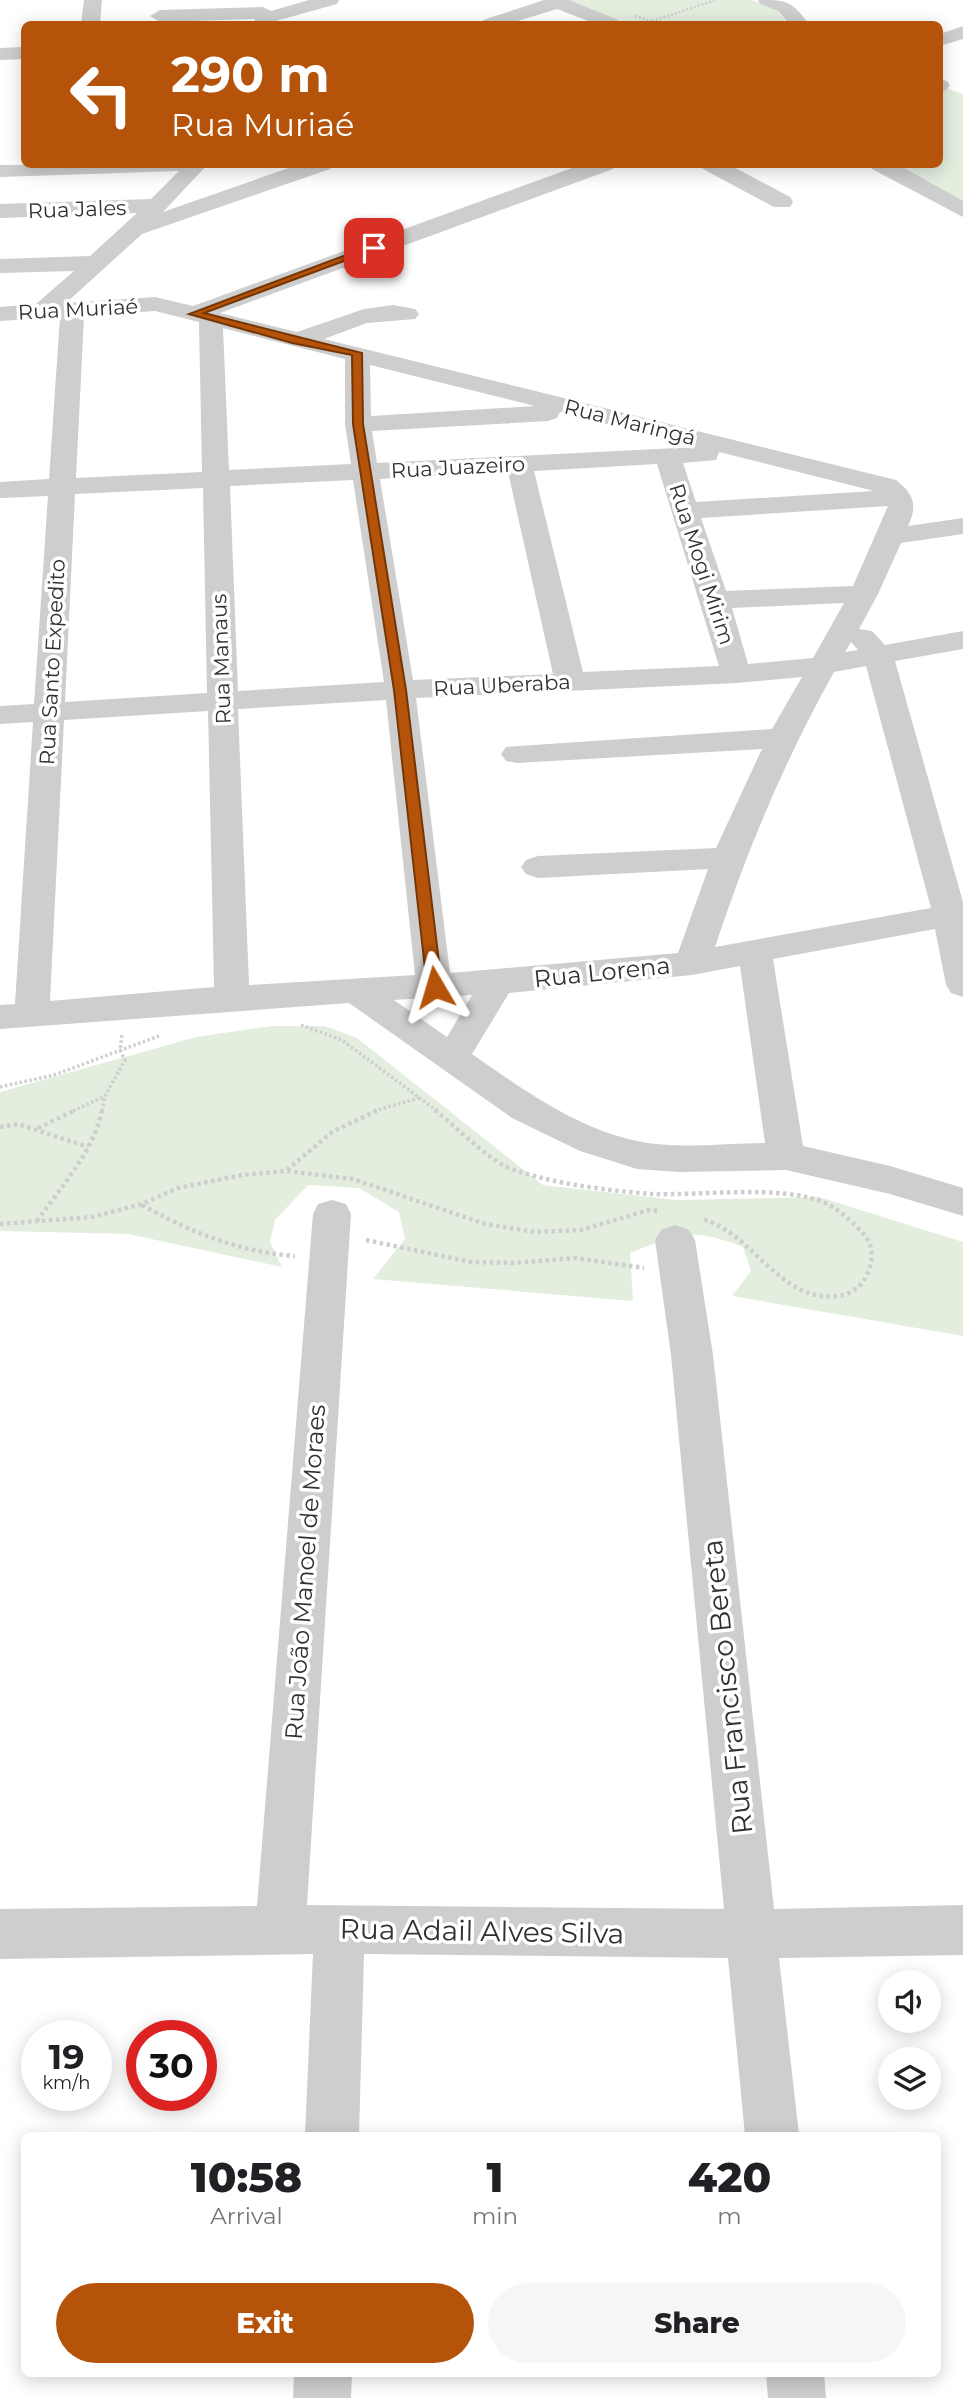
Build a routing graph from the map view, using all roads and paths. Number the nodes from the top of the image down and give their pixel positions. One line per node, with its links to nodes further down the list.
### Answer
1 (93, 0): 9 (street)
2 (330, 0): 7 (street)
3 (716, 0): 12 (path)
4 (807, 0): 6 (street)
5 (556, 1): 10 (street); 11 (street)
6 (776, 4): 13 (street)
7 (263, 14): 8 (street)
8 (160, 16)
9 (91, 21)
10 (499, 21)
11 (604, 21)
12 (652, 21)
13 (796, 21)
14 (963, 32): 15 (street)
15 (943, 39)
16 (21, 52): 17 (street)
17 (0, 54)
18 (41, 168): 24 (street)
19 (194, 168): 26 (street)
20 (309, 168): 29 (street)
21 (594, 168): 38 (street)
22 (717, 168): 25 (street)
23 (887, 168): 27 (street)
24 (0, 170)
25 (782, 202)
26 (155, 206): 28 (street, Rua Jales); 29 (street)
27 (963, 210)
28 (0, 211)
29 (134, 229): 30 (street)
30 (99, 263): 31 (street); 32 (street)
31 (0, 266)
32 (80, 279): 33 (street, Rua Muriaé); 35 (street)
33 (155, 304): 34 (street, Rua Muriaé); 38 (street, Rua Muriaé)
34 (72, 310): 35 (street, Rua Muriaé); 48 (street, Rua Santo Expedito)
35 (43, 312): 36 (street, Rua Muriaé)
36 (0, 314)
37 (407, 314): 39 (street)
38 (203, 316): 39 (street, Rua Muriaé); 47 (street, Rua Manaus)
39 (296, 341): 40 (street, Rua Muriaé)
40 (357, 353): 41 (street, Rua Maringá); 42 (street)
41 (582, 411): 42 (street); 43 (street, Rua Maringá)
42 (358, 424): 46 (street)
43 (747, 451): 44 (street, Rua Juazeiro); 50 (street, Rua Maringá)
44 (667, 456): 45 (street, Rua Juazeiro); 51 (street, Rua Mogi Mirim)
45 (519, 464): 46 (street, Rua Juazeiro); 61 (street)
46 (365, 472): 47 (street, Rua Juazeiro); 62 (street)
47 (215, 479): 48 (street, Rua Juazeiro); 63 (street, Rua Manaus)
48 (62, 487): 49 (street, Rua Juazeiro); 64 (street, Rua Santo Expedito)
49 (0, 490)
50 (900, 497): 51 (street); 53 (street, Rua Lorena)
51 (686, 512): 55 (street, Rua Mogi Mirim)
52 (963, 526): 53 (street)
53 (888, 537): 54 (street, Rua Lorena)
54 (864, 594): 55 (street); 56 (street, Rua Lorena)
55 (715, 600): 60 (street, Rua Mogi Mirim)
56 (846, 623): 58 (street); 59 (street, Rua Lorena)
57 (963, 640): 58 (street, Rua Uberaba)
58 (878, 655): 59 (street, Rua Uberaba); 70 (street)
59 (820, 666): 60 (street, Rua Uberaba); 66 (street, Rua Lorena)
60 (736, 674): 61 (street, Rua Uberaba)
61 (570, 681): 62 (street, Rua Uberaba)
62 (400, 690): 63 (street, Rua Uberaba); 75 (street)
63 (223, 700): 64 (street, Rua Uberaba); 77 (street, Rua Manaus)
64 (49, 712): 65 (street, Rua Uberaba); 79 (street, Rua Santo Expedito)
65 (0, 715)
66 (782, 738): 67 (street); 68 (street, Rua Lorena)
67 (517, 754)
68 (727, 858): 69 (street); 72 (street, Rua Lorena)
69 (538, 867)
70 (956, 915): 71 (street); 74 (street)
71 (755, 953): 72 (street); 90 (street)
72 (692, 963): 73 (street, Rua Lorena)
73 (498, 982): 75 (street, Rua Lorena); 83 (street)
74 (963, 985)
75 (435, 987): 76 (street, Rua Lorena)
76 (356, 991): 77 (street, Rua Lorena); 83 (street)
77 (232, 998): 78 (street, Rua Lorena)
78 (124, 1007): 79 (street, Rua Lorena); 82 (path)
79 (16, 1015)
80 (297, 1023): 86 (path)
81 (168, 1033): 82 (path)
82 (120, 1049): 84 (path); 85 (path)
83 (453, 1056): 90 (street)
84 (0, 1087)
85 (105, 1096): 88 (path); 89 (path)
86 (419, 1098): 91 (path); 97 (path)
87 (0, 1127): 88 (path)
88 (37, 1129): 89 (path)
89 (88, 1147): 94 (path)
90 (786, 1156): 92 (street)
91 (286, 1171): 93 (path); 97 (path)
92 (963, 1202)
93 (142, 1204): 94 (path); 96 (path)
94 (37, 1221): 95 (path)
95 (0, 1224)
96 (330, 1235): 97 (path); 98 (street, Rua João Manoel de Moraes)
97 (679, 1236): 102 (street, Rua Francisco Bereta)
98 (279, 1930): 99 (street, Rua Adail Alves Silva); 101 (street, Rua Adail Alves Silva)
99 (339, 1930): 102 (street, Rua Adail Alves Silva); 103 (street)
100 (963, 1930): 102 (street, Rua Adail Alves Silva)
101 (0, 1934)
102 (753, 1934): 104 (street, Rua Francisco Bereta)
103 (332, 2132)
104 (772, 2132)
105 (323, 2377): 107 (street)
106 (795, 2377): 108 (street)
107 (323, 2398)
108 (797, 2398)

